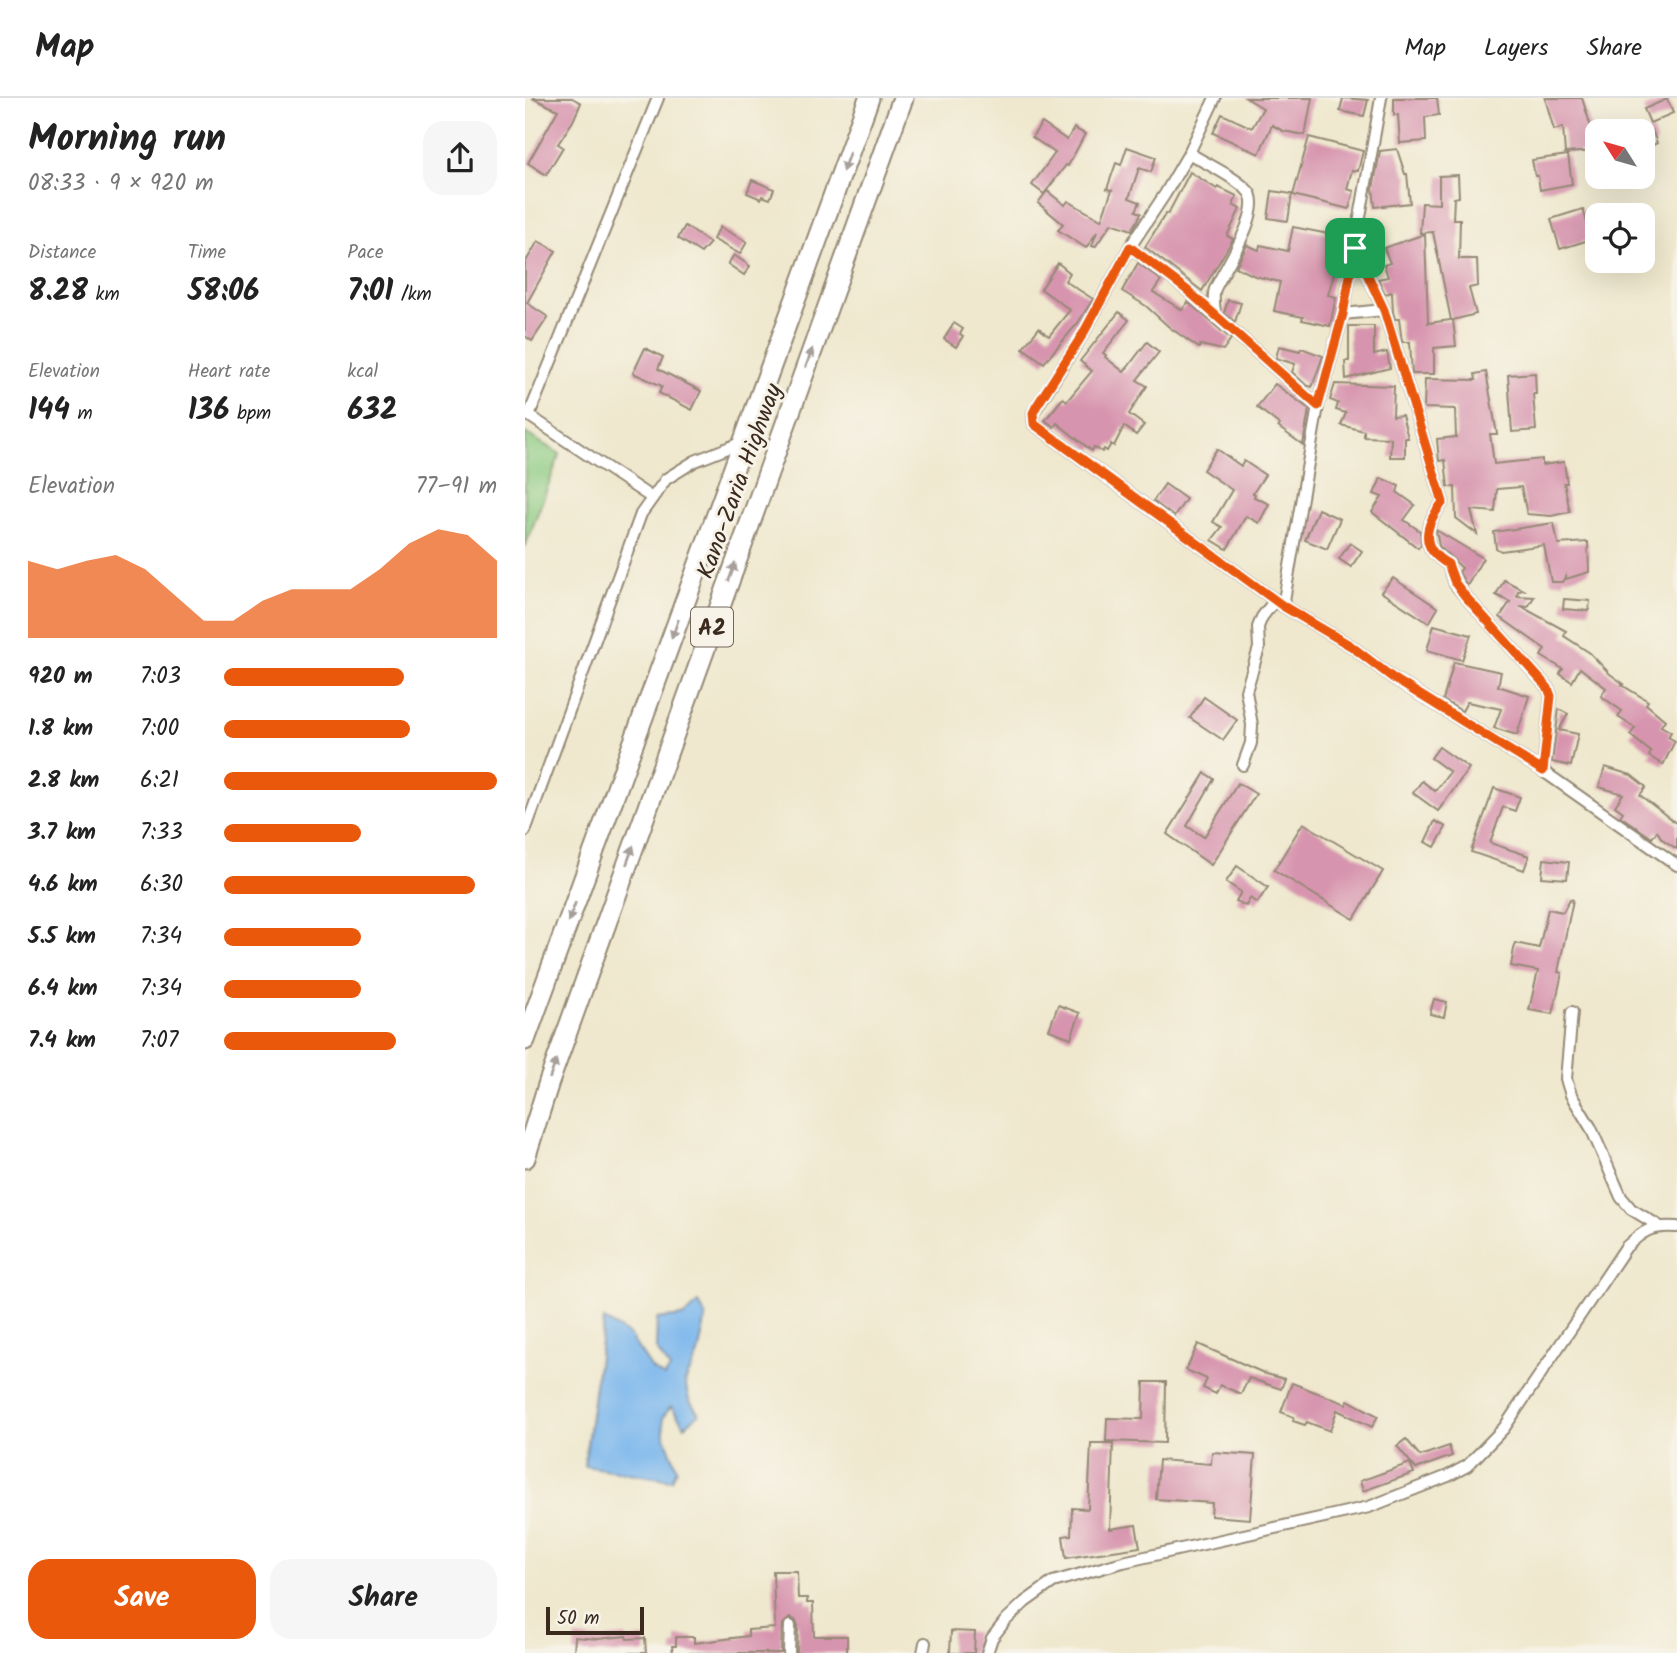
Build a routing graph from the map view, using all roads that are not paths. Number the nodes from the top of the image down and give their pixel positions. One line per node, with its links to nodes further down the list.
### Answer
1 (658, 98): 13 (street)
2 (869, 98): 14 (highway, Kano-Zaria Highway / A2, one-way to 14)
3 (903, 98): 23 (highway, Kano-Zaria Highway / A2, one-way to 3)
4 (1215, 98): 6 (street)
5 (1381, 98): 8 (street)
6 (1188, 153): 7 (street); 11 (street)
7 (1130, 247): 11 (street); 16 (street)
8 (1355, 248): 9 (street); 10 (street)
9 (1384, 310): 10 (street); 18 (street)
10 (1343, 314): 12 (street)
11 (1215, 315): 12 (street)
12 (1318, 406): 16 (street)
13 (527, 414): 15 (street)
14 (744, 441): 15 (street); 22 (highway, Kano-Zaria Highway / A2, one-way to 22)
15 (652, 498): 19 (street)
16 (1279, 603): 17 (street); 18 (street)
17 (1243, 765)
18 (1543, 771): 20 (street)
19 (525, 831)
20 (1677, 865)
21 (1572, 1013): 24 (street)
22 (525, 1040)
23 (525, 1157)
24 (1659, 1226): 25 (street); 28 (street)
25 (1677, 1227)
26 (790, 1626): 27 (street)
27 (789, 1653)
28 (987, 1653)

